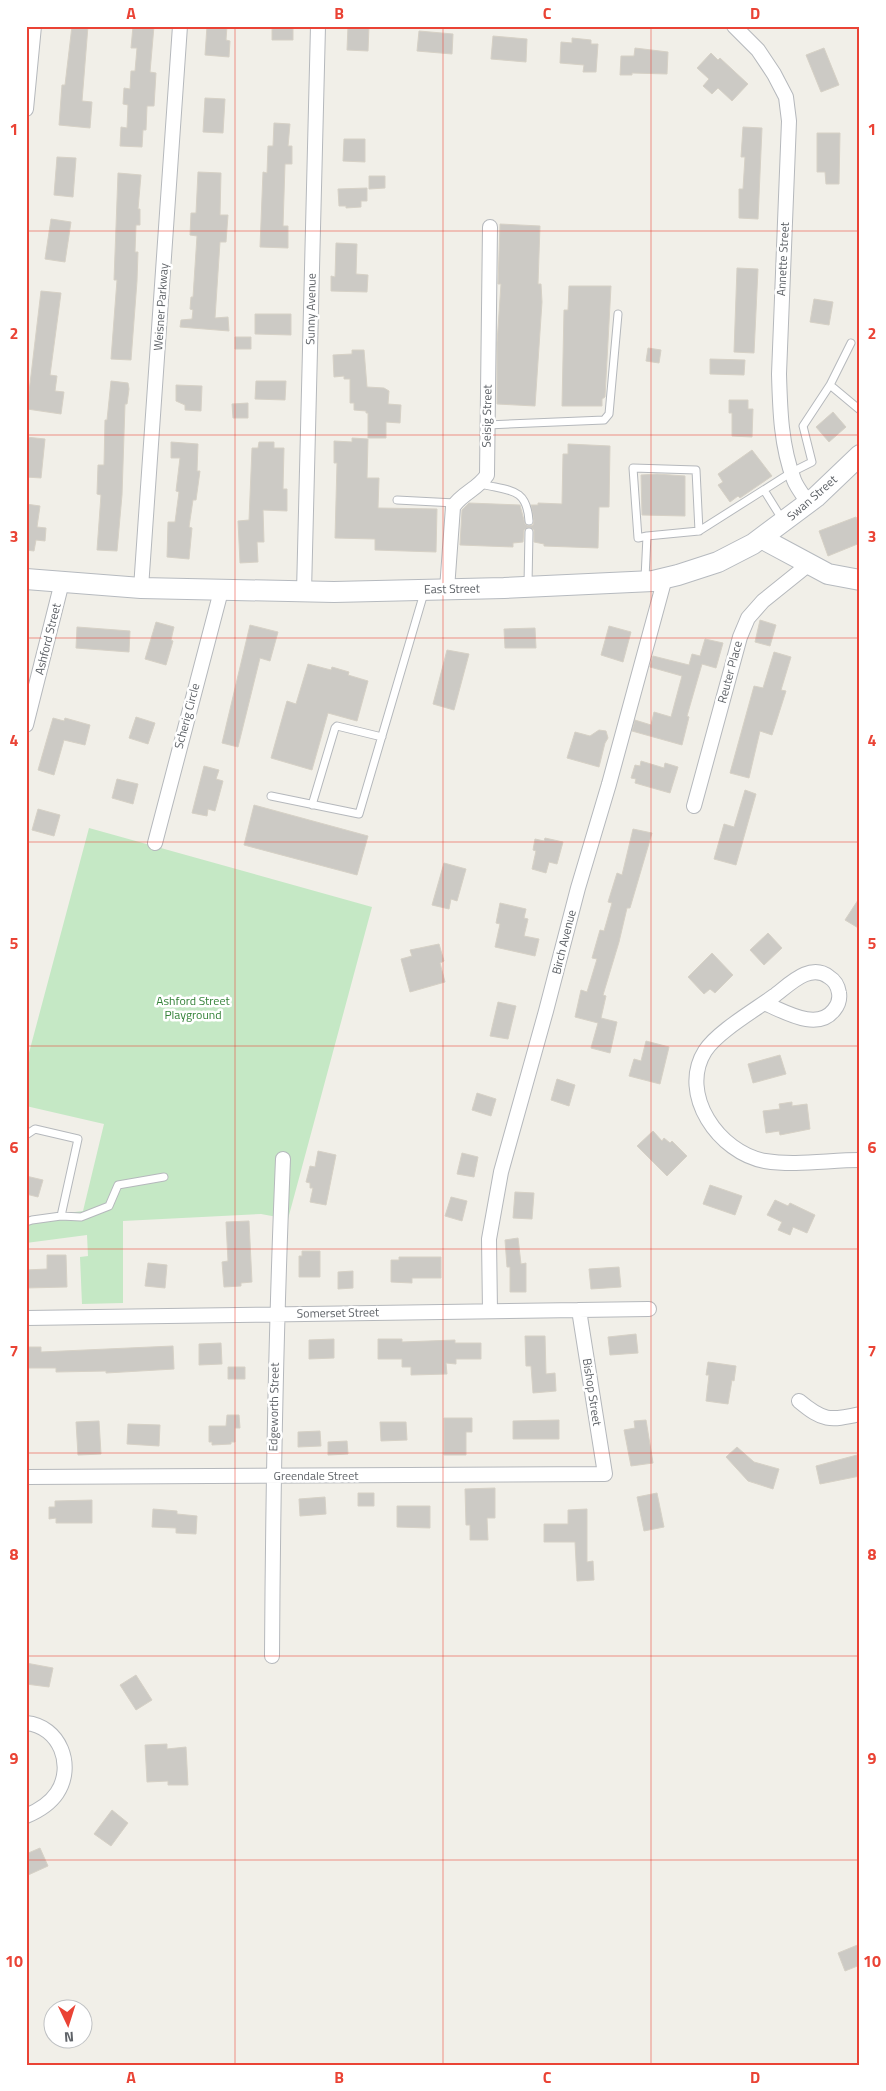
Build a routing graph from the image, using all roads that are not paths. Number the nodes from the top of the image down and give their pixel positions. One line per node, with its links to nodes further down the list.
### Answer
1 (34, 26): 5 (street)
2 (180, 26): 32 (street, Weisner Parkway)
3 (318, 26): 36 (street, Sunny Avenue)
4 (734, 26): 13 (street, Annette Street)
5 (26, 109)
6 (490, 227): 11 (street, Seisig Street)
7 (618, 314): 11 (lane)
8 (852, 343): 9 (lane)
9 (830, 385): 10 (lane); 13 (lane)
10 (860, 410)
11 (487, 425): 14 (street, Seisig Street)
12 (860, 455): 18 (main road, Swan Street)
13 (792, 472): 15 (lane); 18 (street, Annette Street)
14 (481, 484): 17 (street); 19 (lane)
15 (764, 490): 20 (lane); 21 (lane)
16 (396, 500): 17 (lane)
17 (456, 503): 33 (street)
18 (808, 503): 20 (main road, Swan Street)
19 (529, 520)
20 (784, 523): 24 (main road, Swan Street)
21 (698, 531): 23 (lane); 23 (lane)
22 (529, 532): 31 (lane)
23 (647, 536): 29 (lane)
24 (761, 538): 25 (main road); 26 (main road, East Street)
25 (809, 564): 28 (main road); 41 (street, Reuter Place)
26 (665, 578): 29 (main road, East Street); 52 (street, Birch Avenue)
27 (26, 579): 30 (main road, East Street)
28 (860, 580)
29 (645, 581): 31 (main road, East Street)
30 (62, 582): 32 (main road, East Street); 37 (street, Ashford Street)
31 (528, 587): 33 (main road, East Street)
32 (141, 588): 35 (main road, East Street)
33 (447, 589): 34 (main road, East Street)
34 (425, 590): 36 (main road, East Street); 38 (lane)
35 (221, 591): 36 (main road, East Street); 42 (street, Scherig Circle)
36 (304, 592)
37 (26, 725)
38 (382, 737): 40 (lane); 40 (lane)
39 (272, 796): 40 (lane)
40 (312, 805)
41 (694, 806)
42 (155, 843)
43 (764, 1003): 43 (street); 46 (street)
44 (26, 1135): 48 (lane)
45 (283, 1159): 53 (street, Edgeworth Street)
46 (860, 1160)
47 (164, 1177): 48 (lane)
48 (61, 1216): 49 (lane)
49 (26, 1222)
50 (649, 1309): 51 (street, Somerset Street)
51 (580, 1310): 52 (street, Somerset Street); 57 (street, Bishop Street)
52 (490, 1311): 53 (street, Somerset Street)
53 (276, 1314): 54 (street, Somerset Street); 58 (street, Edgeworth Street)
54 (26, 1318)
55 (799, 1401): 56 (street)
56 (860, 1414)
57 (605, 1474): 58 (street, Greendale Street)
58 (273, 1476): 59 (street, Greendale Street); 60 (street, Edgeworth Street)
59 (26, 1477)
60 (272, 1656)
61 (26, 1723): 62 (street)
62 (26, 1816)

